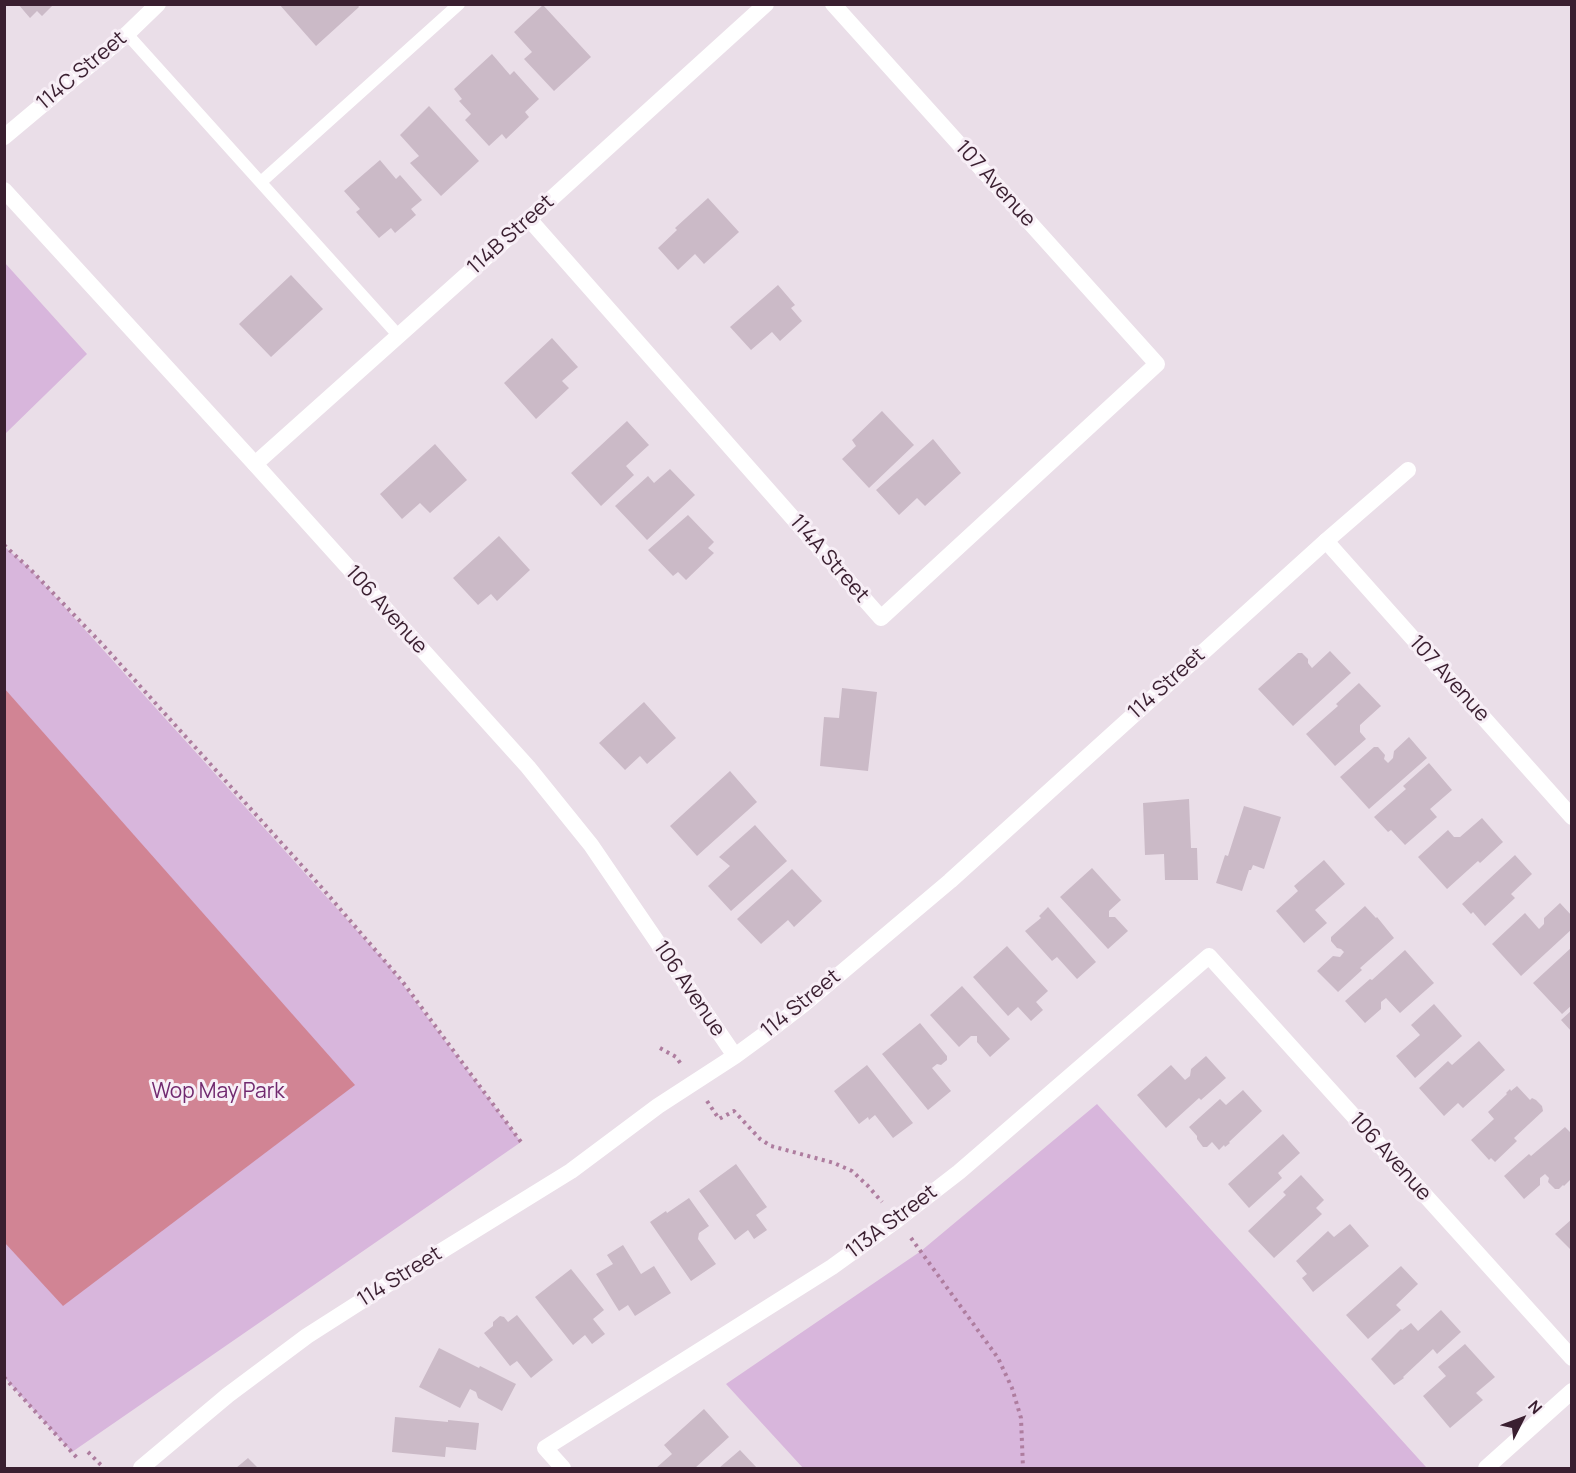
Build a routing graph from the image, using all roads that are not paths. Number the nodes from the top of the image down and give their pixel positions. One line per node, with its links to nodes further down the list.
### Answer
1 (159, 4): 5 (street, 114C Street)
2 (459, 4): 7 (lane)
3 (766, 4): 9 (street, 114B Street)
4 (833, 4): 11 (street, 107 Avenue)
5 (127, 34): 6 (street, 114C Street); 7 (lane)
6 (4, 137)
7 (261, 182): 10 (lane)
8 (4, 190): 12 (street, 106 Avenue)
9 (529, 219): 10 (street, 114B Street); 11 (street, 114A Street)
10 (398, 336): 12 (street, 114B Street)
11 (1157, 363)
12 (255, 464): 17 (street, 106 Avenue)
13 (1408, 470): 14 (street, 114 Street)
14 (1326, 541): 15 (street, 107 Avenue); 17 (street, 114 Street)
15 (1572, 817)
16 (1209, 956): 18 (street, 106 Avenue); 21 (street, 113A Street)
17 (735, 1056): 20 (street, 114 Street)
18 (1572, 1358)
19 (1572, 1391): 22 (street)
20 (141, 1468)
21 (563, 1468)
22 (1486, 1468)

